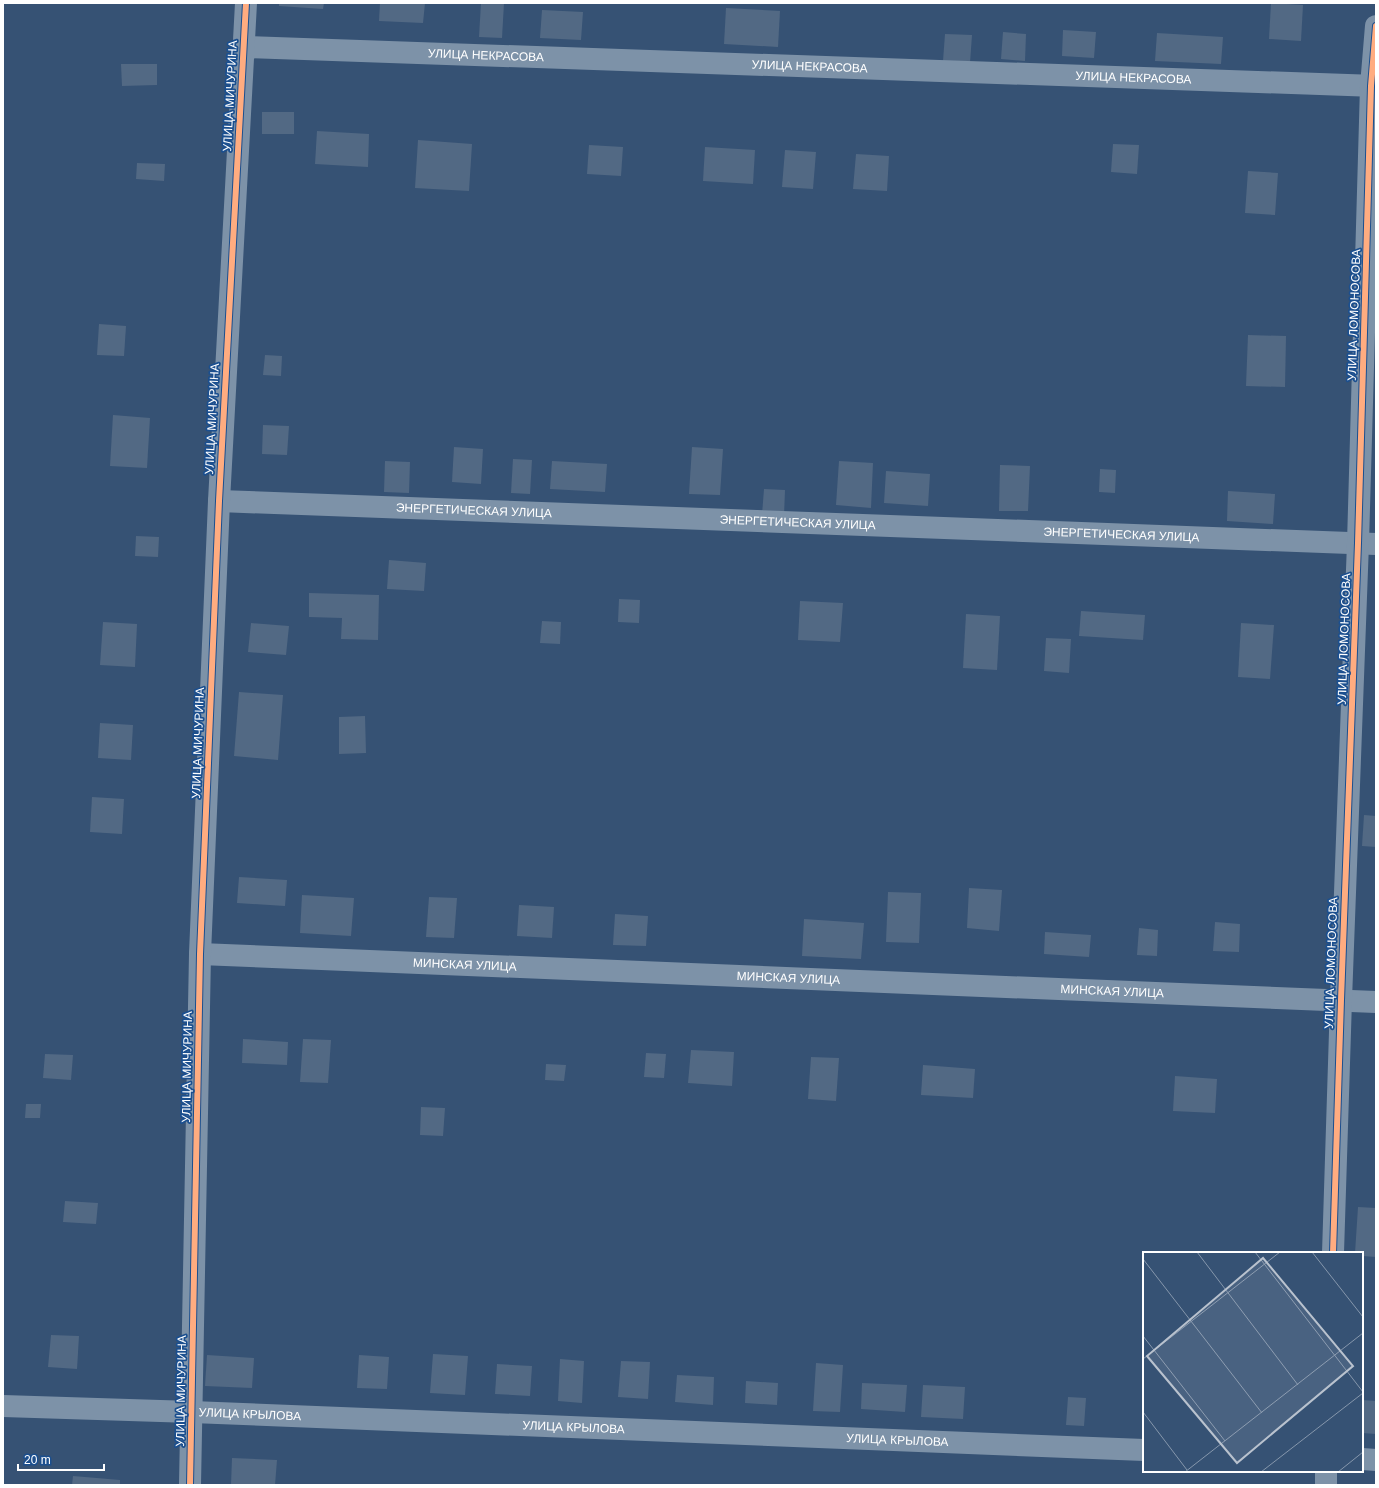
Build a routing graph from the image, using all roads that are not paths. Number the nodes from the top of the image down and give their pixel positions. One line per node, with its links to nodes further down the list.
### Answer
1 (246, 3): 3 (street, УЛИЦА МИЧУРИНА)
2 (1376, 26): 4 (street, УЛИЦА ЛОМОНОСОВА)
3 (244, 47): 4 (street, УЛИЦА НЕКРАСОВА); 5 (street, УЛИЦА МИЧУРИНА)
4 (1374, 86): 6 (street, УЛИЦА ЛОМОНОСОВА)
5 (219, 501): 6 (street, ЭНЕРГЕТИЧЕСКАЯ УЛИЦА); 7 (street, УЛИЦА МИЧУРИНА)
6 (1367, 544): 8 (street, УЛИЦА ЛОМОНОСОВА)
7 (200, 954): 8 (street, МИНСКАЯ УЛИЦА); 12 (street, УЛИЦА МИЧУРИНА)
8 (1341, 1000): 9 (street, МИНСКАЯ УЛИЦА); 10 (street, УЛИЦА ЛОМОНОСОВА)
9 (1376, 1002)
10 (1333, 1252)
11 (3, 1406): 12 (street, УЛИЦА КРЫЛОВА)
12 (192, 1412): 13 (street, УЛИЦА КРЫЛОВА); 17 (street, УЛИЦА МИЧУРИНА)
13 (1143, 1450)
14 (1363, 1459): 15 (street)
15 (1376, 1460)
16 (1326, 1472): 18 (street)
17 (190, 1485)
18 (1326, 1485)

